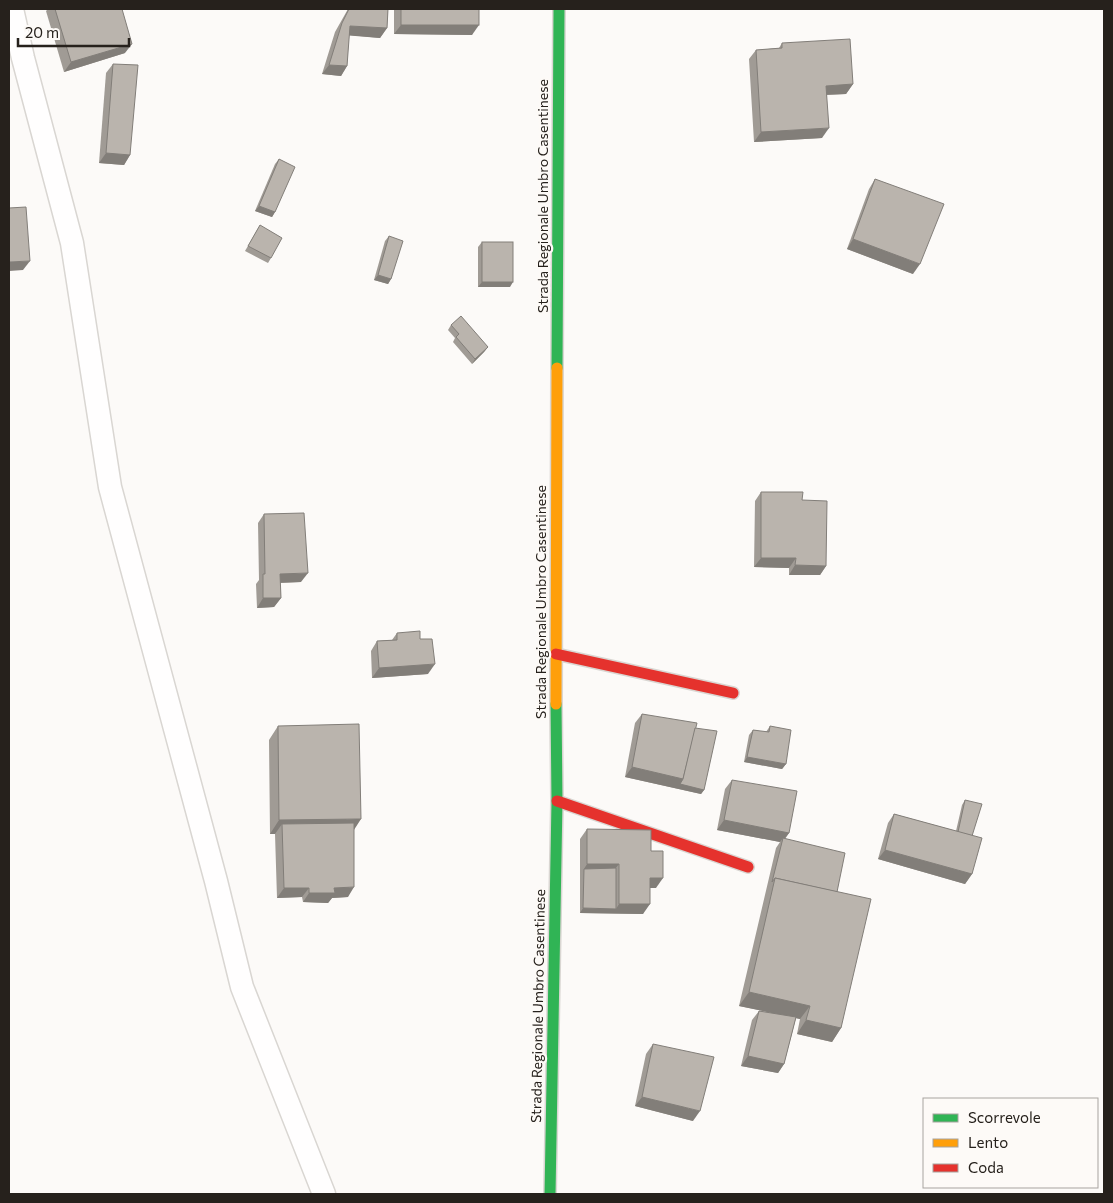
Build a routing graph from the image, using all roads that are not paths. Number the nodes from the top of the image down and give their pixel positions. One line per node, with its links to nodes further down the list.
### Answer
1 (12, 9): 7 (lane)
2 (559, 9): 3 (main road, Strada Regionale Umbro Casentinese)
3 (556, 654): 4 (main road); 5 (main road, Strada Regionale Umbro Casentinese)
4 (733, 693)
5 (557, 802): 6 (main road); 8 (main road, Strada Regionale Umbro Casentinese)
6 (748, 867)
7 (324, 1194)
8 (550, 1194)

